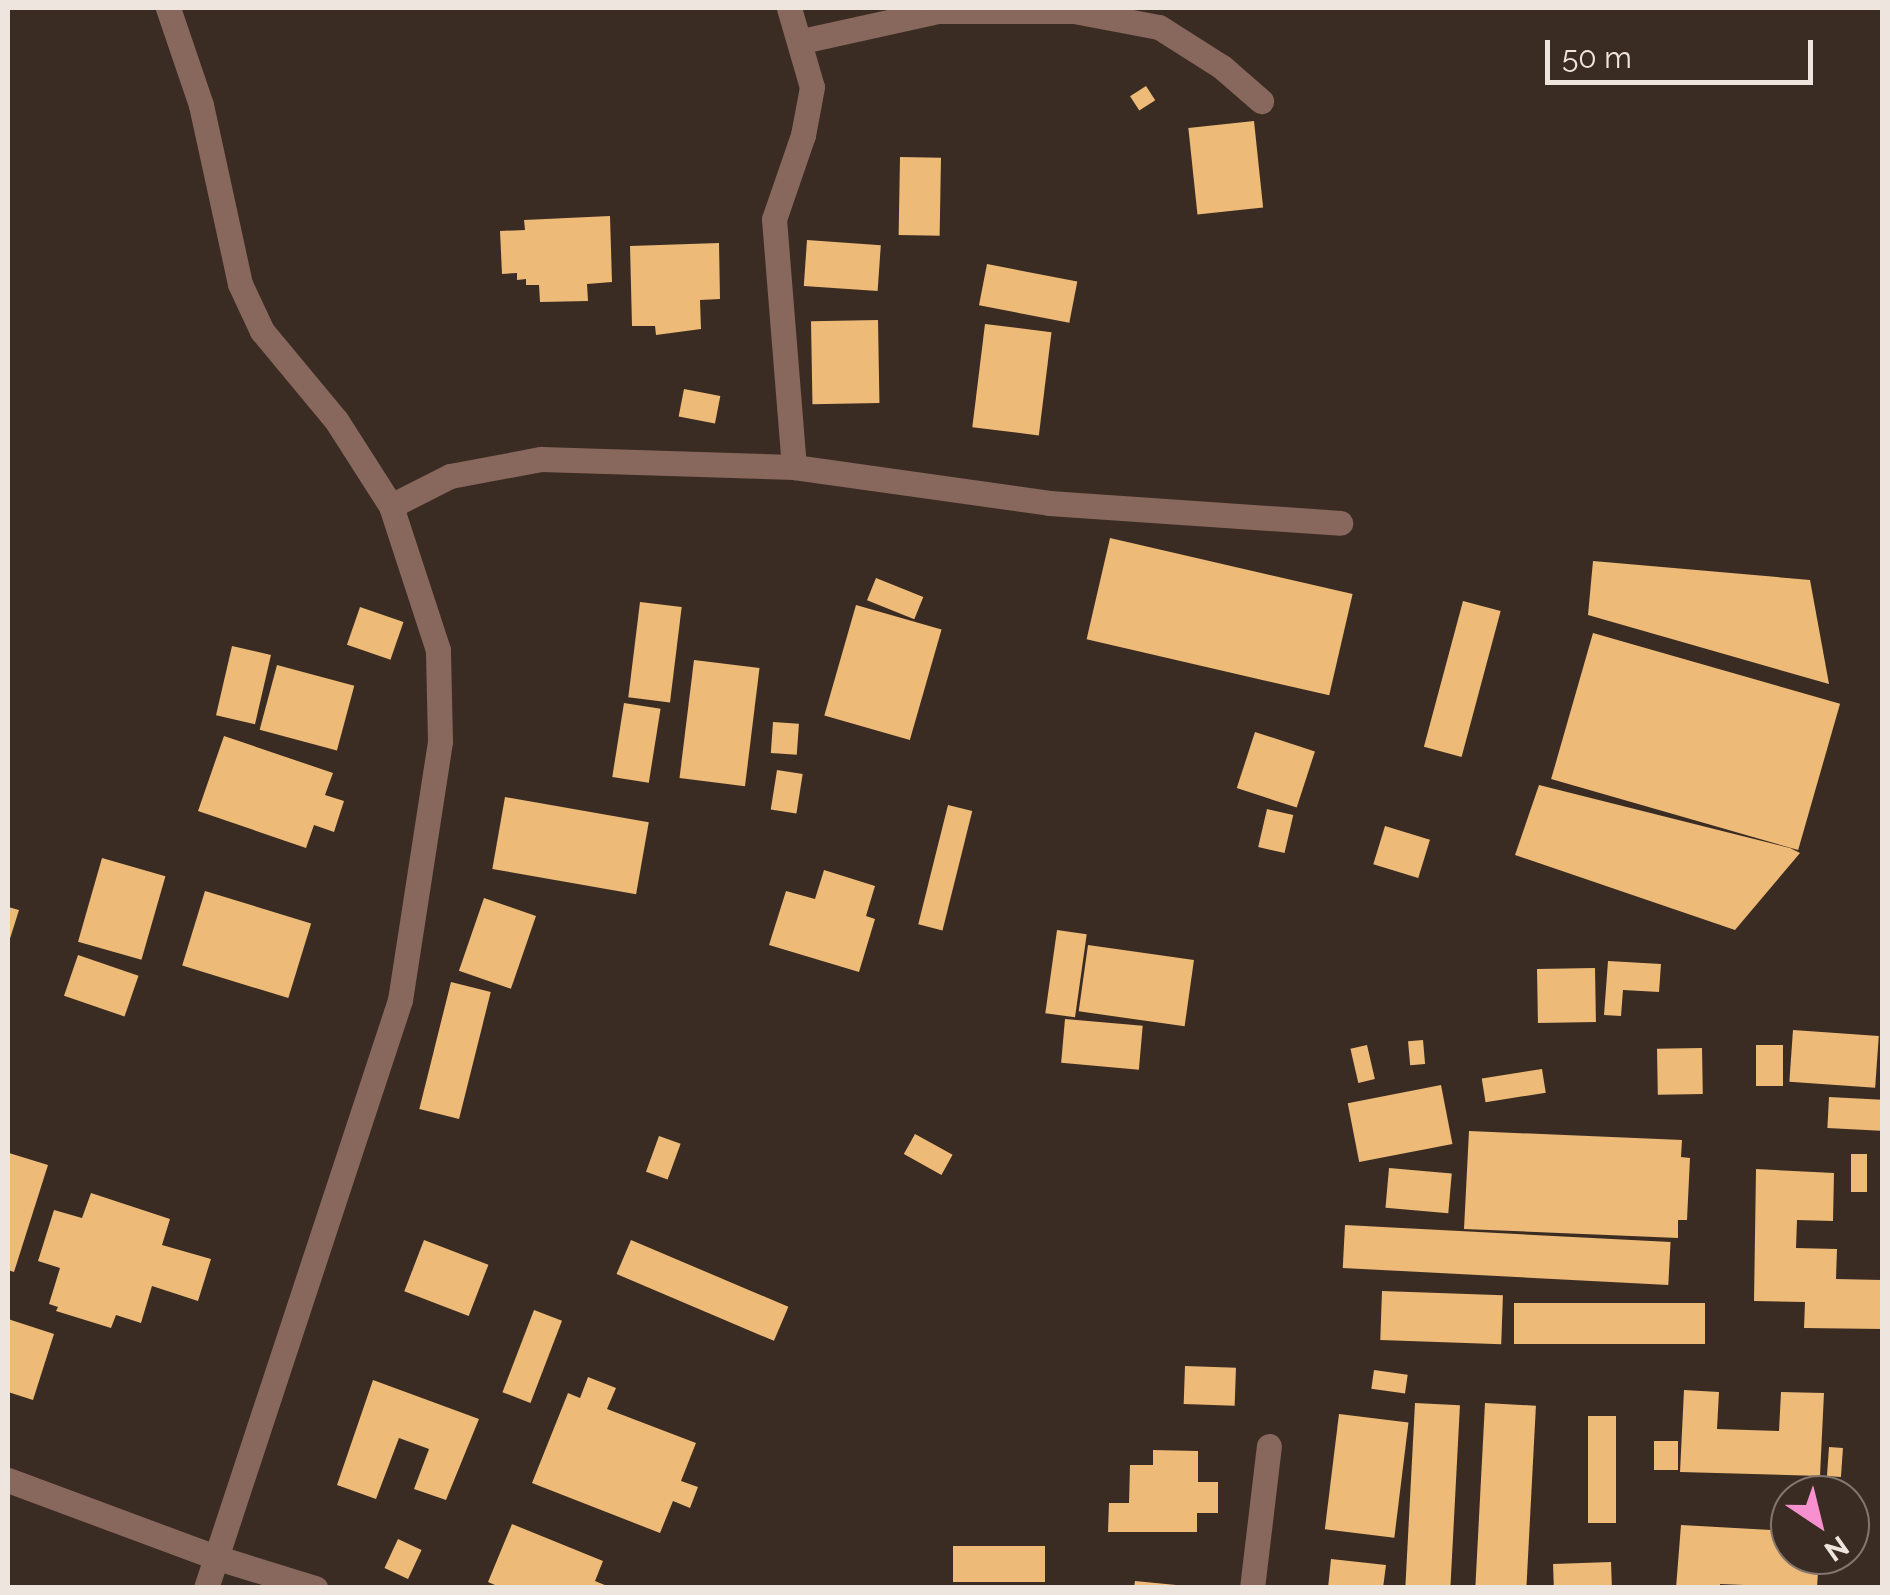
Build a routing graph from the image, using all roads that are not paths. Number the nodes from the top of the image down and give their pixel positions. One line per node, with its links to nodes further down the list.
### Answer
1 (168, 8): 7 (street)
2 (789, 8): 4 (street)
3 (1157, 17): 4 (street)
4 (802, 41): 5 (street); 6 (street)
5 (1261, 101)
6 (794, 467): 7 (street); 8 (street)
7 (390, 506): 11 (street)
8 (1340, 523)
9 (1268, 1446): 14 (street)
10 (8, 1480): 11 (street)
11 (218, 1558): 12 (street); 13 (street)
12 (206, 1588)
13 (316, 1588)
14 (1252, 1588)

